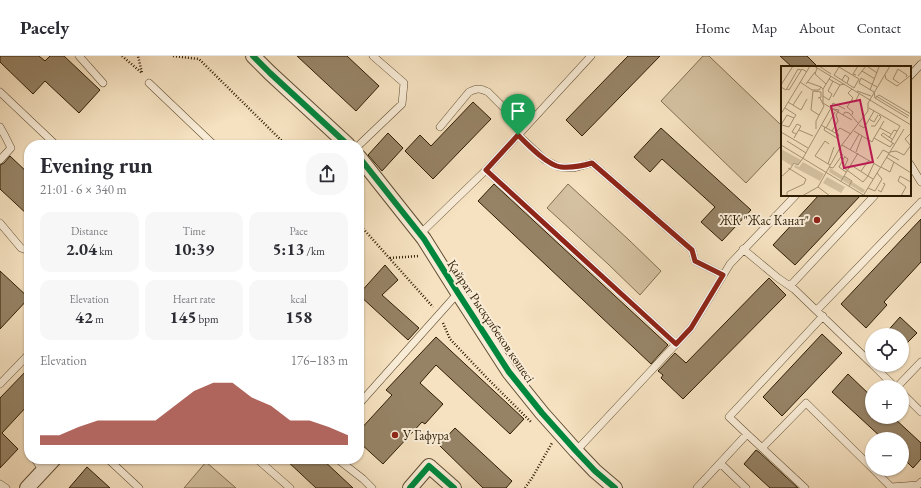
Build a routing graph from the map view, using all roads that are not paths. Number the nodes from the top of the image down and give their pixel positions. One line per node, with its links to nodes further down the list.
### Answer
1 (79, 56): 7 (lane)
2 (253, 56): 16 (street)
3 (373, 56): 17 (lane)
4 (591, 56): 12 (lane)
5 (921, 64): 6 (lane)
6 (911, 75)
7 (104, 83)
8 (149, 83): 15 (lane)
9 (0, 92): 14 (lane)
10 (0, 127): 18 (lane)
11 (440, 127): 12 (lane)
12 (524, 128): 13 (lane)
13 (518, 135): 21 (lane); 32 (lane)
14 (51, 140)
15 (209, 140)
16 (339, 140)
17 (364, 140)
18 (0, 160)
19 (364, 164): 27 (street, Қайрат Рысқұлбеков көшесі)
20 (911, 166): 22 (lane)
21 (486, 170): 27 (lane); 37 (lane)
22 (921, 182)
23 (795, 196): 30 (lane)
24 (874, 196): 33 (lane)
25 (921, 202): 35 (lane)
26 (0, 223): 28 (lane)
27 (420, 234): 34 (street, Қайрат Рысқұлбеков көшесі)
28 (21, 248): 29 (lane); 31 (lane)
29 (24, 249)
30 (743, 249): 32 (lane); 33 (lane)
31 (24, 251)
32 (723, 275): 37 (lane)
33 (790, 286): 35 (lane)
34 (458, 293): 45 (lane); 50 (street, Қайрат Рысқұлбеков көшесі)
35 (816, 310): 36 (lane)
36 (823, 316): 38 (lane); 48 (lane)
37 (676, 344): 50 (lane)
38 (865, 358)
39 (24, 359): 44 (lane)
40 (921, 362): 43 (lane)
41 (880, 372): 42 (lane)
42 (888, 380)
43 (903, 380)
44 (0, 384)
45 (364, 398)
46 (909, 401): 47 (lane)
47 (921, 412)
48 (748, 434): 49 (lane); 52 (lane)
49 (762, 448): 51 (lane); 72 (lane)
50 (576, 451): 69 (street, Қайрат Рысқұлбеков көшесі)
51 (865, 460)
52 (720, 463): 70 (lane); 71 (lane)
53 (38, 464): 58 (lane)
54 (49, 464): 58 (street)
55 (113, 464): 64 (lane)
56 (263, 464): 65 (lane)
57 (345, 464): 66 (lane)
58 (43, 471): 63 (street)
59 (881, 476): 60 (lane)
60 (921, 482)
61 (0, 484): 62 (lane)
62 (6, 488)
63 (27, 488)
64 (139, 488)
65 (290, 488)
66 (372, 488)
67 (410, 488): 68 (street)
68 (454, 488)
69 (615, 488)
70 (697, 488)
71 (746, 488)
72 (805, 488)

